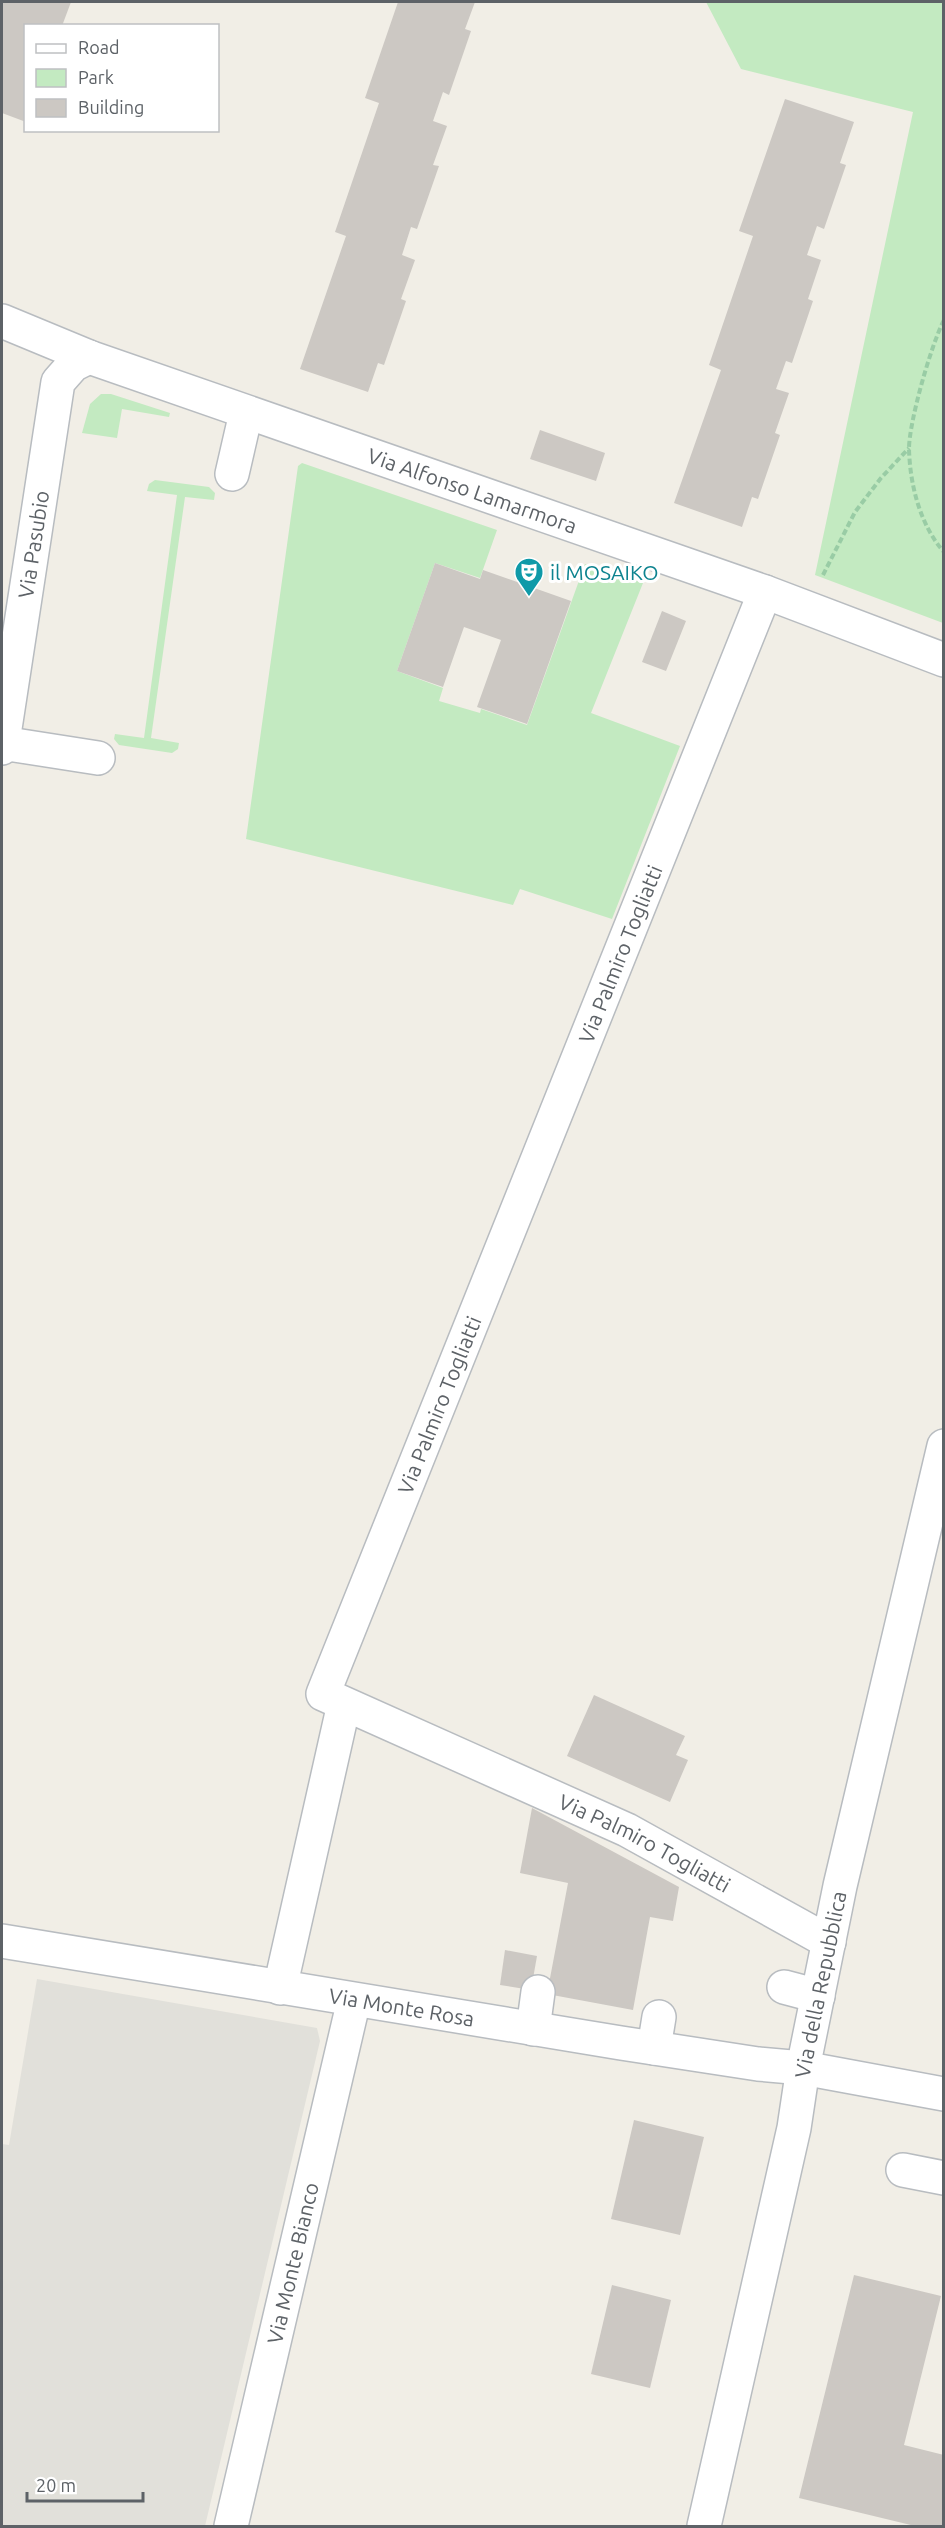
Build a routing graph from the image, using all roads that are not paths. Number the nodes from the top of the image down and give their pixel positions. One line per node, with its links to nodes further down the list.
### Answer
1 (2, 321): 2 (street, Via Alfonso Lamarmora)
2 (89, 357): 3 (street, Via Alfonso Lamarmora); 7 (street, Via Pasubio)
3 (246, 413): 4 (street); 5 (street, Via Alfonso Lamarmora)
4 (232, 474)
5 (765, 592): 6 (street, Via Alfonso Lamarmora); 10 (street, Via Palmiro Togliatti)
6 (944, 660)
7 (2, 746): 8 (street)
8 (98, 758)
9 (944, 1446): 12 (street, Via della Repubblica)
10 (344, 1704): 12 (street, Via Palmiro Togliatti); 14 (street)
11 (2, 1941): 14 (street, Via Monte Rosa)
12 (829, 1942): 16 (street, Via della Repubblica)
13 (784, 1987): 16 (street)
14 (280, 1988): 17 (street, Via Monte Rosa)
15 (538, 1992): 19 (street)
16 (818, 1995): 21 (street, Via della Repubblica)
17 (354, 2000): 19 (street, Via Monte Rosa); 25 (street, Via Monte Bianco)
18 (659, 2017): 20 (street)
19 (532, 2029): 20 (street, Via Monte Rosa)
20 (654, 2048): 21 (street, Via Monte Rosa)
21 (803, 2068): 22 (street, Via Monte Rosa); 26 (street, Via della Repubblica)
22 (944, 2094)
23 (903, 2170): 24 (street)
24 (944, 2178)
25 (231, 2526)
26 (704, 2526)

